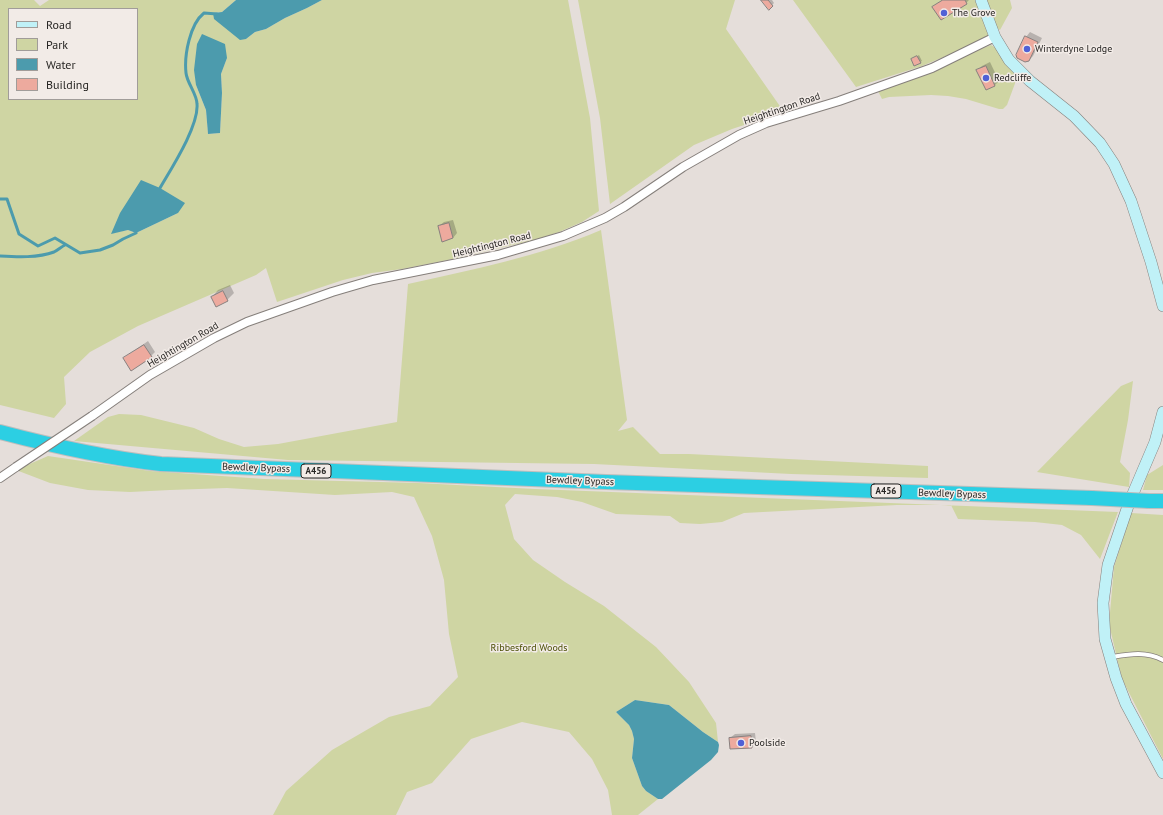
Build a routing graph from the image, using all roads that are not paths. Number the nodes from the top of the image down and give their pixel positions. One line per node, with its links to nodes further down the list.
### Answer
1 (981, 0): 2 (main road)
2 (996, 37): 3 (main road); 6 (street, Heightington Road, bridge)
3 (1163, 306)
4 (1163, 412): 8 (main road)
5 (0, 432): 7 (highway, Bewdley Bypass / A456, bridge)
6 (0, 478)
7 (1156, 501)
8 (1109, 657): 9 (lane); 10 (main road)
9 (1163, 660)
10 (1163, 773)

